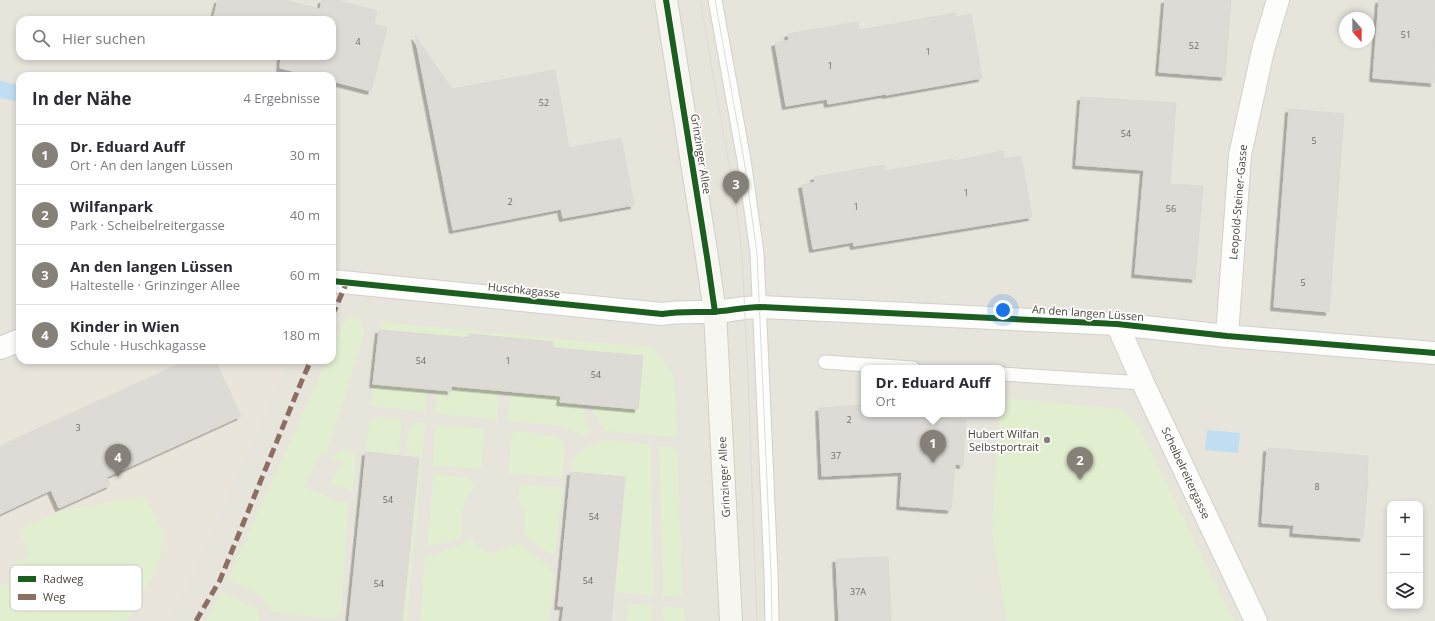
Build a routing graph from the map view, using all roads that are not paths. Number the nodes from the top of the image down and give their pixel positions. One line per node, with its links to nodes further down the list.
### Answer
1 (666, 0): 6 (street, Grinzinger Allee)
2 (715, 0): 5 (lane)
3 (1278, 0): 8 (street, Leopold-Steiner-Gasse)
4 (336, 281): 6 (street, Huschkagasse)
5 (760, 307): 6 (street, An den langen Lüssen); 7 (street, An den langen Lüssen); 17 (lane)
6 (715, 312): 16 (street, Grinzinger Allee)
7 (1117, 324): 8 (street, An den langen Lüssen); 15 (street, Scheibelreitergasse)
8 (1227, 336): 11 (street, An den langen Lüssen)
9 (16, 342): 10 (street)
10 (0, 348)
11 (1435, 353)
12 (825, 362): 13 (lane)
13 (870, 365)
14 (1005, 374): 15 (lane)
15 (1143, 383): 18 (street, Scheibelreitergasse)
16 (731, 621)
17 (772, 621)
18 (1256, 621)

